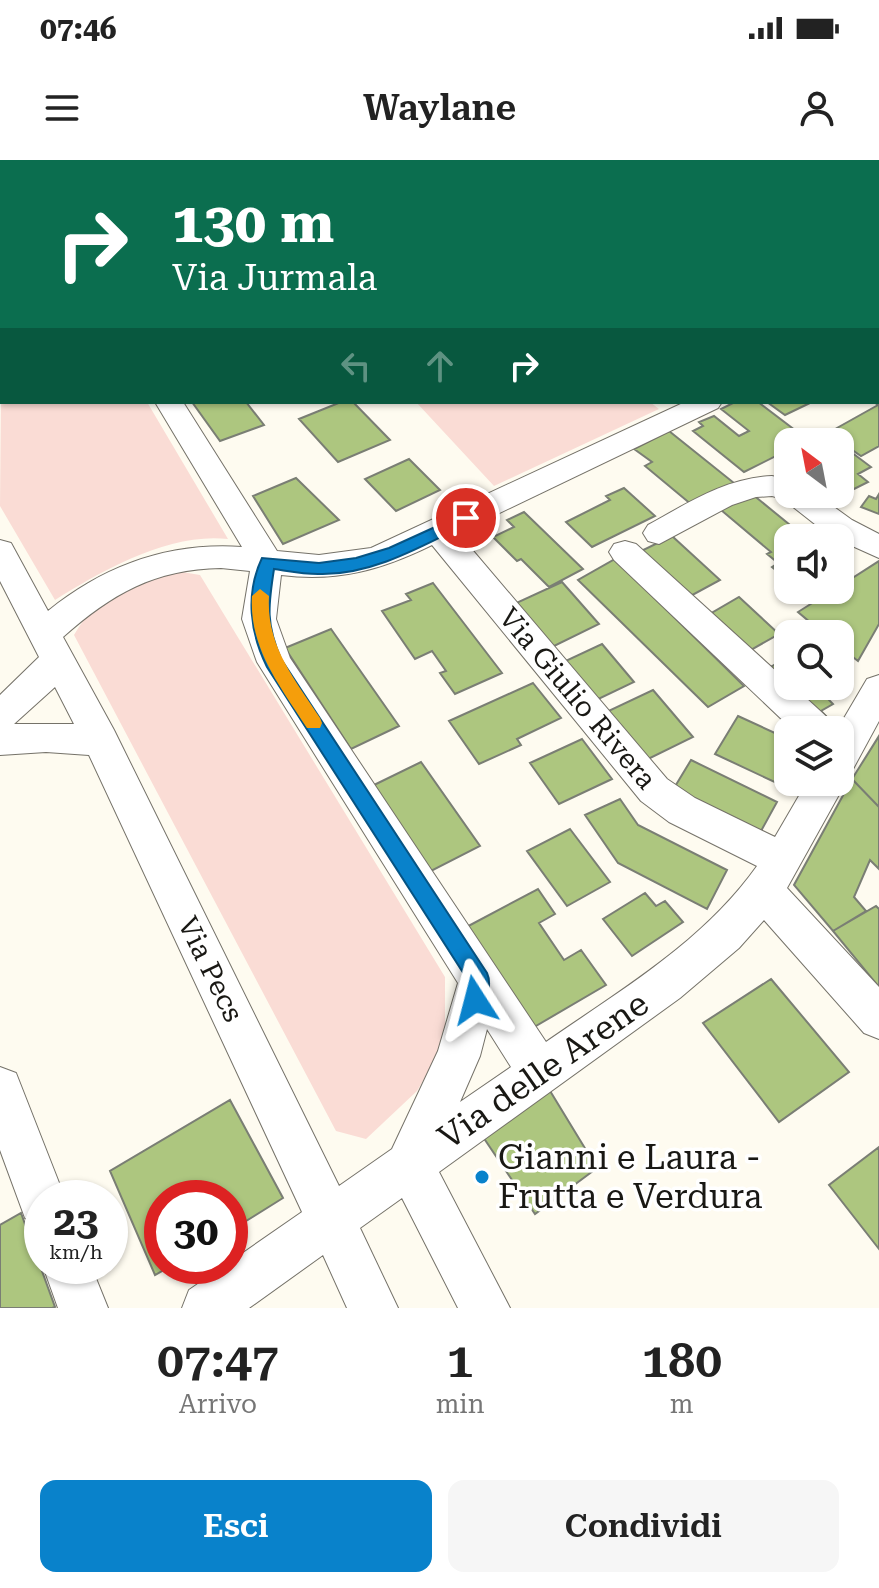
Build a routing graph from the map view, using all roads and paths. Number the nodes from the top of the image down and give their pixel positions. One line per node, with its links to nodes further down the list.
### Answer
1 (170, 404): 10 (street)
2 (687, 406): 5 (street)
3 (774, 486): 6 (street)
4 (814, 508): 7 (street)
5 (438, 531): 10 (street); 19 (street, Via Giulio Rivera)
6 (659, 533)
7 (879, 547)
8 (0, 551): 11 (street, Via Pecs)
9 (625, 552): 14 (street)
10 (267, 562): 11 (street); 20 (street)
11 (52, 646): 13 (street); 17 (street, Via Pecs)
12 (879, 689): 15 (street, Via delle Arene)
13 (0, 715)
14 (793, 716)
15 (854, 725)
16 (0, 740): 17 (street)
17 (101, 741): 26 (street, Via Pecs)
18 (812, 796): 19 (street, Via delle Arene)
19 (773, 875): 21 (street); 22 (street, Via delle Arene)
20 (480, 980): 22 (street); 24 (street)
21 (879, 1018)
22 (540, 1072): 24 (street, Via delle Arene)
23 (0, 1089): 25 (street)
24 (409, 1164): 26 (street, Via delle Arene); 31 (street)
25 (34, 1180)
26 (331, 1219): 29 (street, Via delle Arene); 30 (street, Via Pecs)
27 (74, 1284): 28 (street)
28 (83, 1308)
29 (207, 1308)
30 (373, 1308)
31 (485, 1308)

